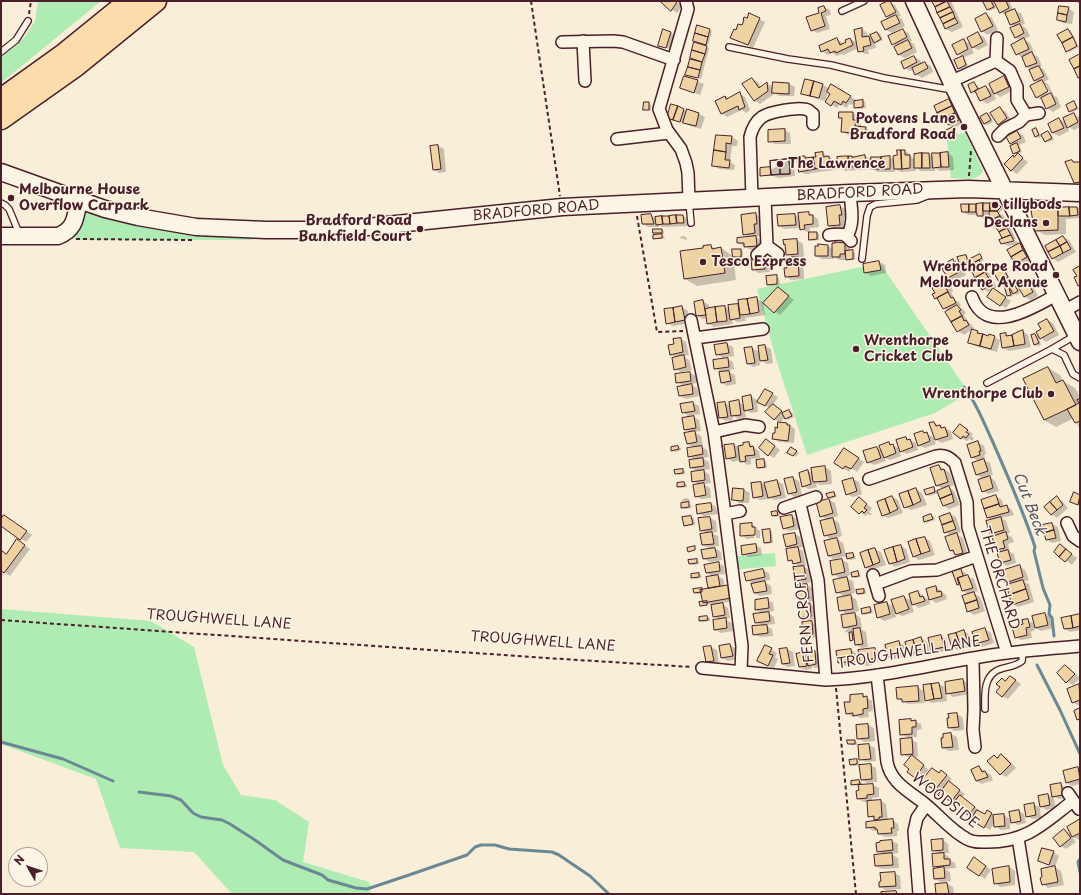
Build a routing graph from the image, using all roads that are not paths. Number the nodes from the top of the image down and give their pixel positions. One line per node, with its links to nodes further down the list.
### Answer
1 (129, 1): 17 (highway)
2 (156, 1): 20 (highway)
3 (686, 1): 13 (street)
4 (864, 1): 6 (lane)
5 (914, 1): 16 (street)
6 (842, 11)
7 (28, 21): 12 (lane)
8 (997, 38): 14 (street)
9 (583, 41): 10 (street); 13 (street); 15 (street)
10 (562, 42)
11 (729, 47): 16 (lane)
12 (1, 52)
13 (674, 60): 22 (street)
14 (996, 61): 16 (street); 19 (street)
15 (585, 81)
16 (953, 86): 27 (street)
17 (1, 99)
18 (1040, 113): 19 (street)
19 (1026, 115): 23 (street)
20 (1, 119)
21 (813, 124): 30 (street)
22 (669, 133): 24 (street); 32 (street)
23 (996, 137)
24 (617, 139)
25 (1, 172): 31 (street, BRADFORD ROAD)
26 (944, 189): 27 (street, BRADFORD ROAD); 28 (street, BRADFORD ROAD); 41 (lane)
27 (1006, 190): 29 (street, BRADFORD ROAD); 42 (street)
28 (850, 193): 30 (street, BRADFORD ROAD); 35 (street)
29 (1080, 193)
30 (759, 198): 32 (street, BRADFORD ROAD); 38 (street)
31 (79, 200): 32 (street, BRADFORD ROAD); 37 (street)
32 (689, 200): 34 (lane)
33 (1, 203): 37 (lane)
34 (691, 223)
35 (829, 235)
36 (1, 236): 37 (street)
37 (20, 236)
38 (767, 246): 39 (street); 40 (street)
39 (778, 254)
40 (757, 255)
41 (862, 259)
42 (1056, 295): 43 (street); 45 (street)
43 (971, 296)
44 (1080, 302): 45 (street)
45 (1064, 311): 49 (street)
46 (691, 320): 48 (street)
47 (762, 329): 48 (street)
48 (694, 335): 54 (street)
49 (1078, 339): 50 (lane)
50 (1052, 349): 51 (lane); 52 (lane)
51 (1080, 378)
52 (987, 384)
53 (758, 427): 54 (street)
54 (714, 432): 60 (street)
55 (869, 479): 63 (street, THE ORCHARD)
56 (816, 497): 57 (street)
57 (800, 504): 58 (street); 72 (street, FERN CROFT)
58 (784, 508)
59 (740, 511): 60 (street)
60 (725, 514): 70 (street)
61 (1067, 523): 62 (street)
62 (1080, 541)
63 (977, 556): 64 (street); 67 (street, THE ORCHARD)
64 (878, 596)
65 (1080, 646): 66 (street, TROUGHWELL LANE)
66 (1023, 651): 67 (street, TROUGHWELL LANE); 73 (lane)
67 (1007, 653): 68 (street, TROUGHWELL LANE)
68 (973, 659): 71 (street, TROUGHWELL LANE); 74 (street)
69 (702, 668): 70 (street, TROUGHWELL LANE)
70 (741, 671): 72 (street, TROUGHWELL LANE)
71 (878, 675): 72 (street, TROUGHWELL LANE); 76 (street, WOODSIDE)
72 (831, 680)
73 (985, 709)
74 (975, 747)
75 (1073, 801): 77 (street, WOODSIDE)
76 (926, 805): 77 (street, WOODSIDE); 78 (street)
77 (1018, 838): 79 (street)
78 (919, 894)
79 (1027, 894)

